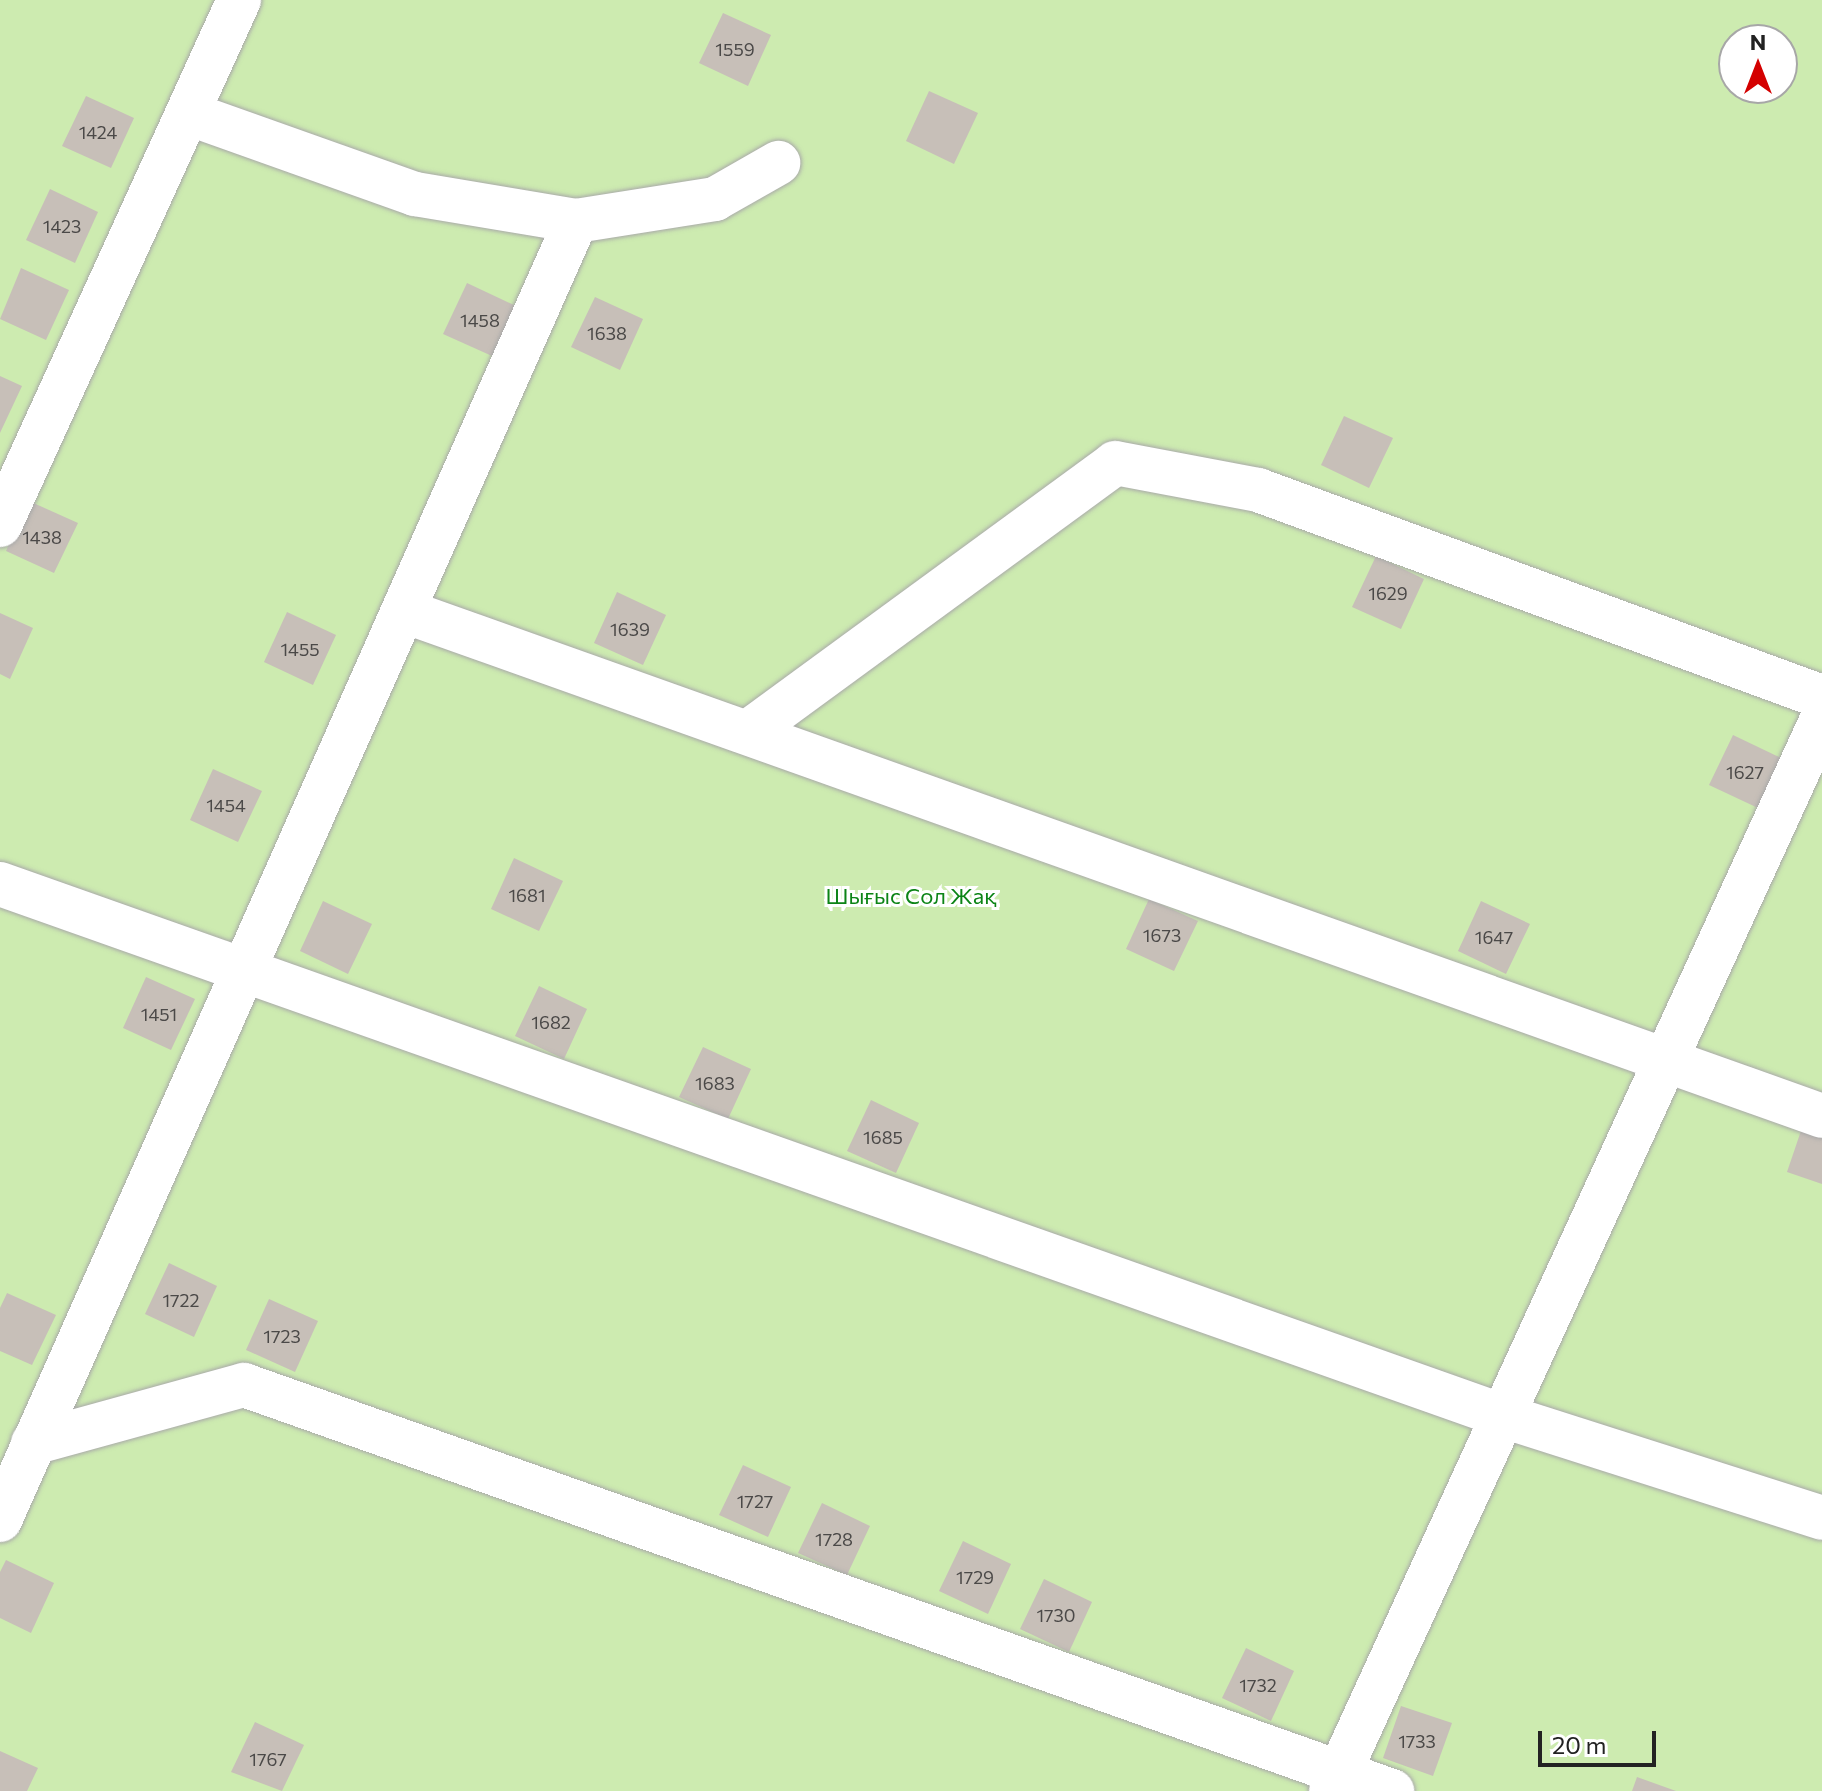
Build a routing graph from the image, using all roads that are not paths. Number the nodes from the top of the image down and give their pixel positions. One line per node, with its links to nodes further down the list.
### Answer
1 (239, 0): 2 (street)
2 (190, 114): 4 (street); 5 (street)
3 (778, 163): 4 (street)
4 (576, 221): 6 (street)
5 (0, 525)
6 (404, 611): 9 (street); 11 (street)
7 (1822, 697): 9 (street)
8 (1822, 719): 12 (street)
9 (748, 732): 12 (street)
10 (0, 884): 11 (street)
11 (244, 973): 14 (street); 15 (street)
12 (1666, 1058): 13 (street); 14 (street)
13 (1822, 1116)
14 (1503, 1416): 16 (street); 18 (street)
15 (33, 1443): 17 (street); 18 (street)
16 (1822, 1518)
17 (0, 1520)
18 (1335, 1783): 19 (street)
19 (1392, 1791)

